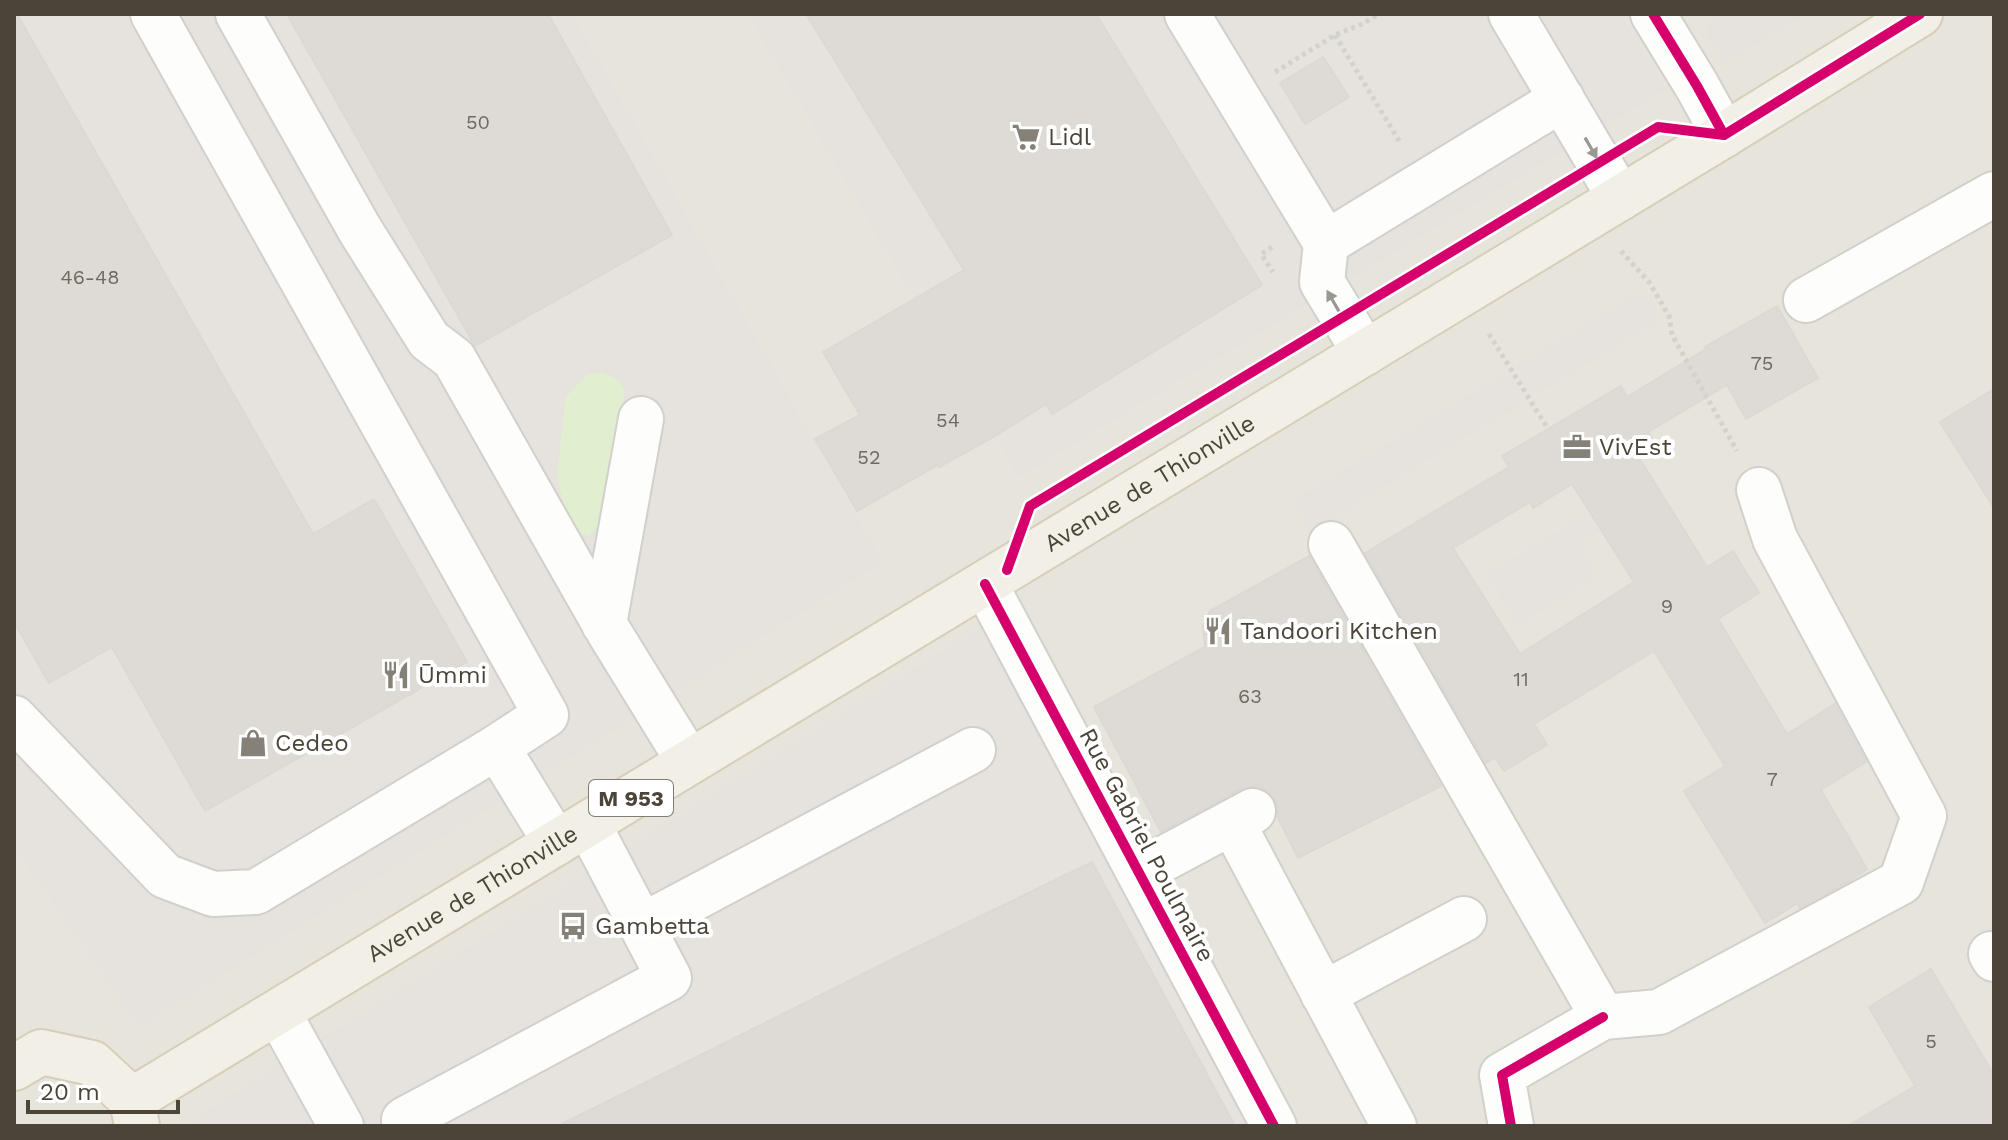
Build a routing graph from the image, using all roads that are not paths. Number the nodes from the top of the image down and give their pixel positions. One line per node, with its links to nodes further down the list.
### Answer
1 (153, 14): 20 (street)
2 (238, 14): 18 (street)
3 (1187, 14): 11 (street)
4 (1511, 14): 7 (street)
5 (1653, 14): 8 (street)
6 (1920, 14): 8 (main road, Avenue de Thionville / M 953)
7 (1562, 99): 10 (street, one-way to 10); 11 (street)
8 (1724, 135): 10 (main road, Avenue de Thionville / M 953)
9 (1994, 194): 12 (street)
10 (1610, 205): 13 (main road, Avenue de Thionville / M 953)
11 (1326, 243): 13 (street, one-way to 11)
12 (1806, 300)
13 (1365, 353): 17 (main road, Avenue de Thionville / M 953)
14 (641, 419): 18 (street)
15 (1759, 490): 29 (street)
16 (1331, 544): 29 (street)
17 (985, 584): 22 (main road, Avenue de Thionville / M 953); 24 (street, Rue Gabriel Poulmaire)
18 (604, 624): 22 (street)
19 (14, 718): 20 (street)
20 (497, 747): 23 (street)
21 (973, 750): 26 (street)
22 (689, 762): 23 (main road, Avenue de Thionville / M 953)
23 (572, 833): 26 (street); 28 (main road, Avenue de Thionville / M 953)
24 (1139, 872): 27 (street); 34 (street, Rue Gabriel Poulmaire)
25 (1464, 919): 27 (street)
26 (642, 926): 33 (street)
27 (1323, 994): 35 (street)
28 (278, 1012): 31 (main road, Avenue de Thionville / M 953); 32 (street)
29 (1603, 1017): 36 (street)
30 (14, 1068): 31 (main road)
31 (134, 1113)
32 (341, 1126)
33 (408, 1126)
34 (1274, 1126)
35 (1394, 1126)
36 (1511, 1126)

